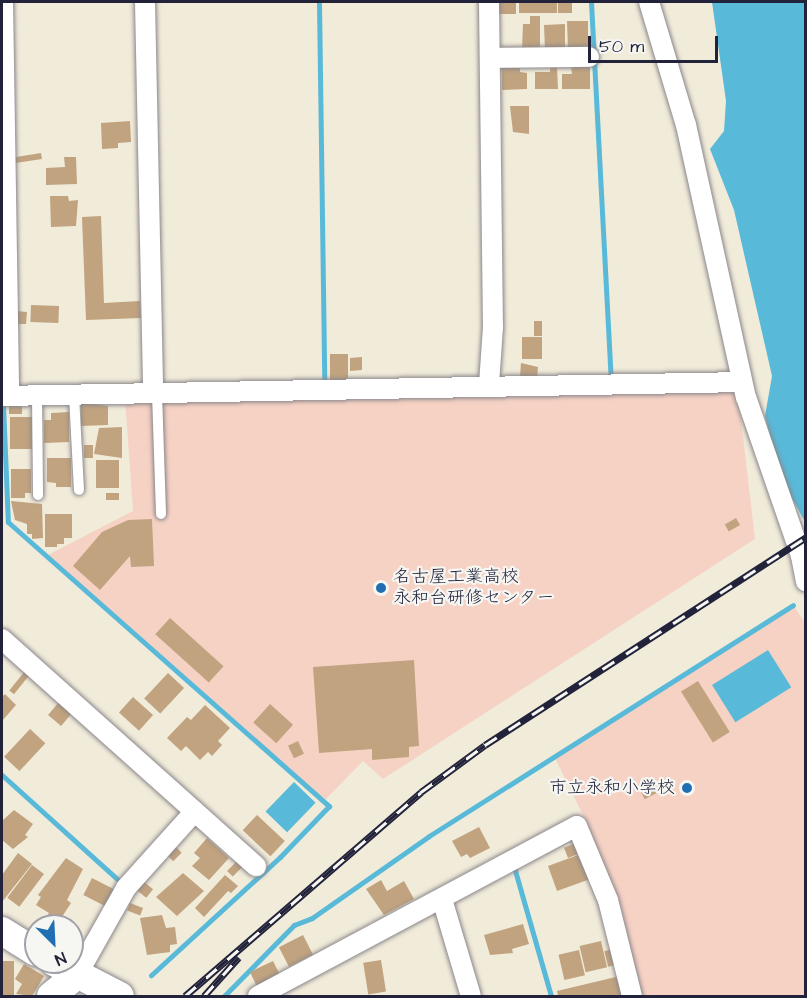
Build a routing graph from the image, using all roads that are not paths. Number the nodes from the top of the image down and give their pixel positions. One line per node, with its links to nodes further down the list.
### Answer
1 (3, 2): 12 (street)
2 (146, 2): 9 (street)
3 (489, 2): 6 (street)
4 (648, 2): 7 (street)
5 (589, 57): 6 (street)
6 (490, 58): 8 (street)
7 (742, 382): 8 (street); 16 (street)
8 (489, 384): 9 (street)
9 (155, 393): 11 (street); 15 (lane)
10 (37, 395): 11 (street); 12 (street); 14 (lane)
11 (74, 395): 13 (lane)
12 (5, 396)
13 (79, 489)
14 (38, 495)
15 (161, 514)
16 (806, 582)
17 (2, 639): 18 (street)
18 (195, 811): 19 (street); 23 (street)
19 (256, 866)
20 (442, 899): 28 (street); 29 (street); 30 (street)
21 (2, 931): 22 (main road)
22 (24, 944)
23 (84, 945)
24 (63, 974): 26 (main road)
25 (76, 974): 27 (main road)
26 (51, 996)
27 (120, 996)
28 (258, 996)
29 (471, 996)
30 (632, 996)

